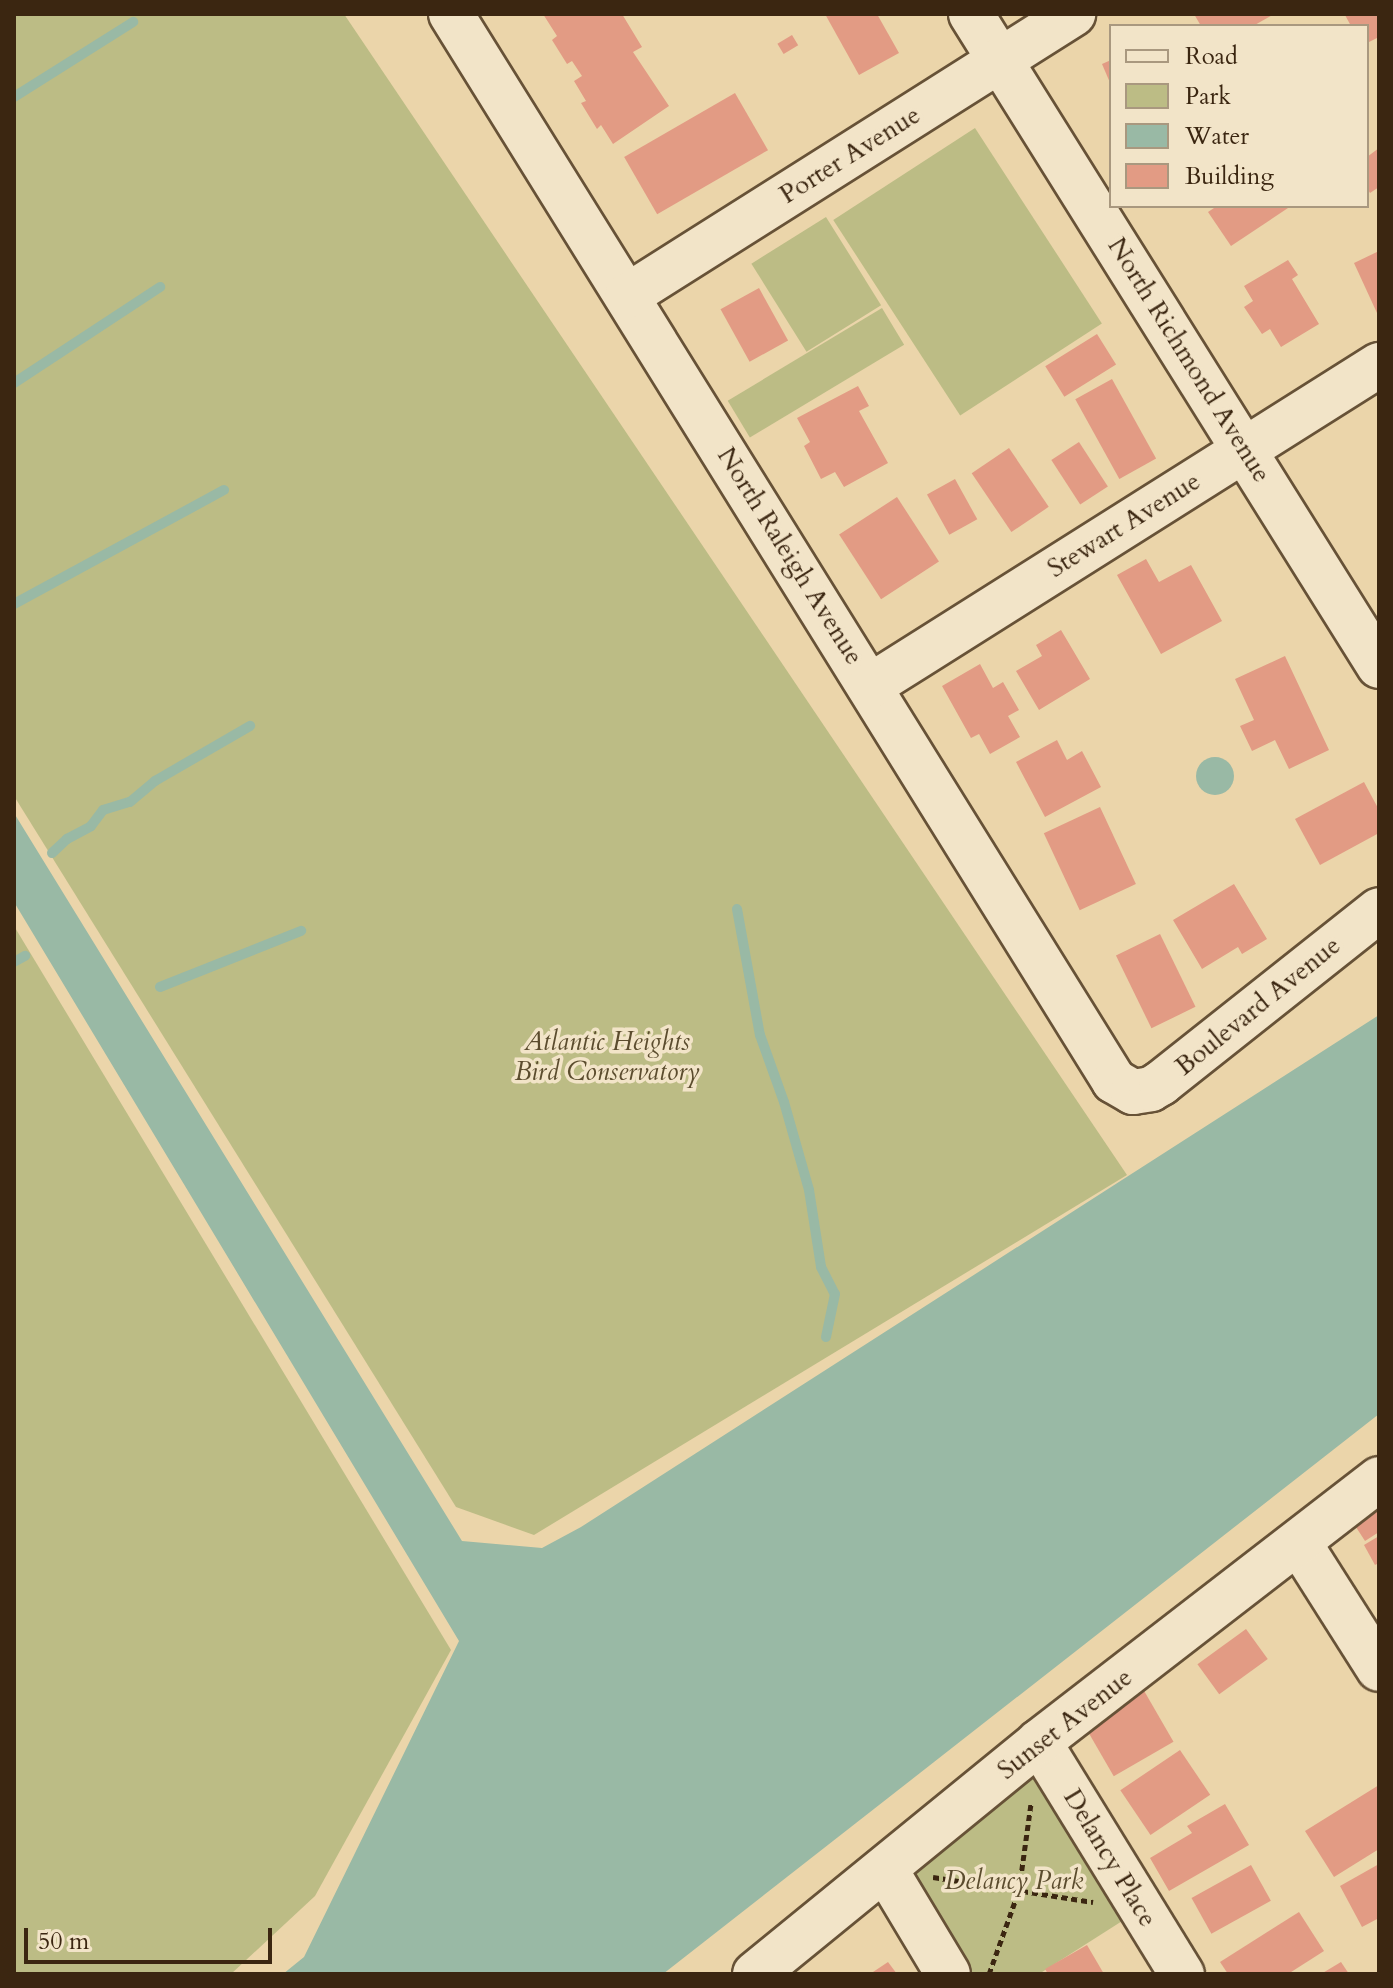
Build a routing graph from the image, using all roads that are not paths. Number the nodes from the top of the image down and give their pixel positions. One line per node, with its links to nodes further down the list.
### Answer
1 (451, 14): 5 (street, North Raleigh Avenue)
2 (971, 14): 4 (street, North Richmond Avenue)
3 (1073, 14): 4 (street, Porter Avenue)
4 (1001, 59): 5 (street, Porter Avenue); 7 (street, North Richmond Avenue)
5 (627, 296): 9 (street, North Raleigh Avenue)
6 (1379, 365): 7 (street, Stewart Avenue)
7 (1244, 449): 8 (street, North Richmond Avenue); 9 (street, Stewart Avenue)
8 (1379, 666)
9 (870, 686): 11 (street, North Raleigh Avenue)
10 (1379, 910): 11 (street, Boulevard Avenue)
11 (1133, 1092)
12 (1379, 1479): 13 (street, Sunset Avenue)
13 (1299, 1543): 14 (street); 15 (street, Sunset Avenue)
14 (1379, 1669)
15 (1039, 1742): 16 (street, Sunset Avenue); 19 (street, Delancy Place)
16 (885, 1869): 17 (street, Sunset Avenue); 18 (street)
17 (755, 1974)
18 (948, 1974)
19 (1182, 1974)

